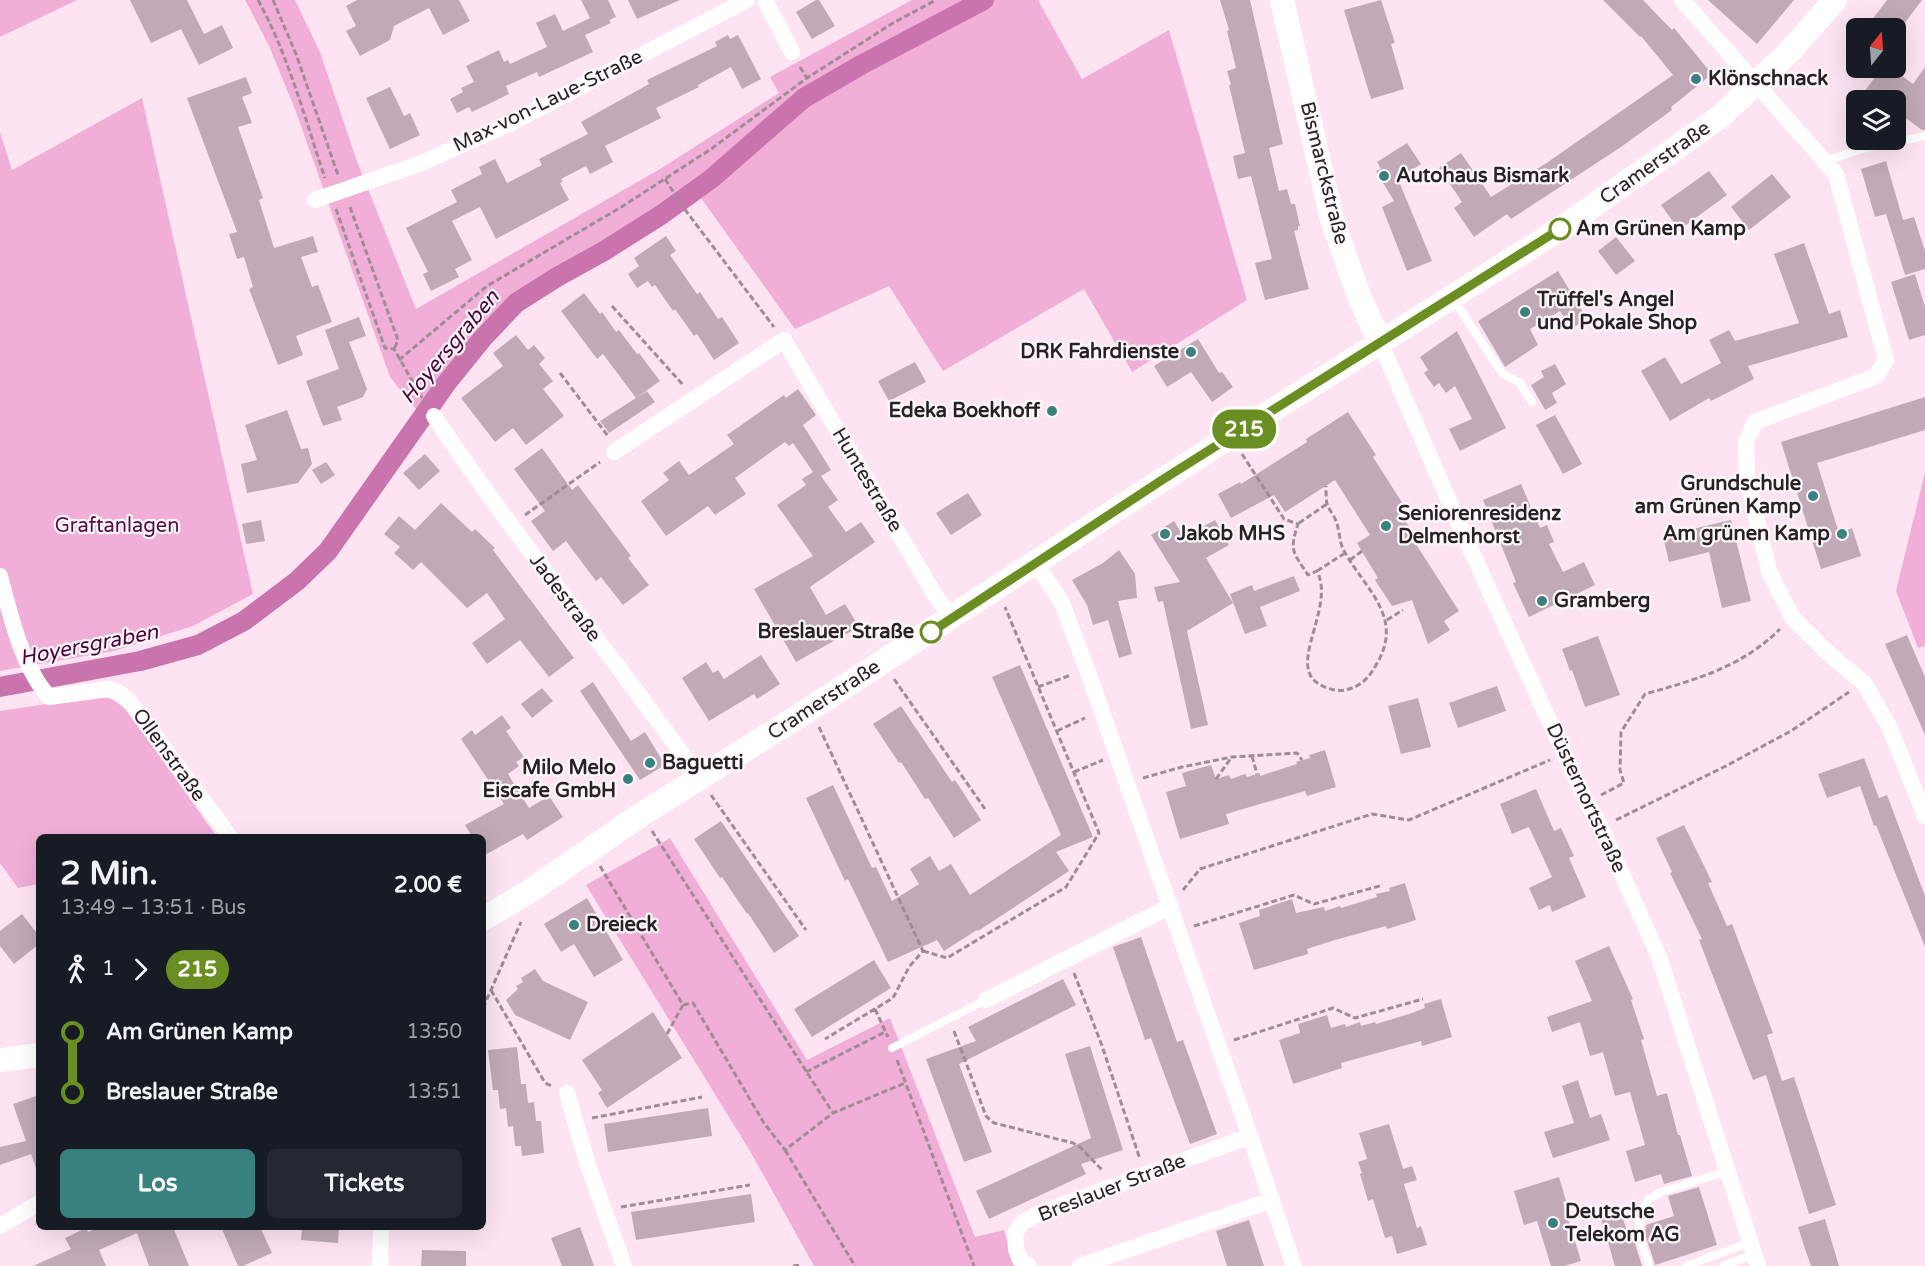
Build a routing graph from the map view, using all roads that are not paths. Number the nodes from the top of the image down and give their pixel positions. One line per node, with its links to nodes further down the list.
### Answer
1 (747, 0): 10 (street, Max-von-Laue-Straße)
2 (765, 0): 6 (street)
3 (1282, 0): 12 (main road, Bismarckstraße)
4 (1682, 0): 7 (street)
5 (1835, 0): 7 (main road, Cramerstraße)
6 (792, 52)
7 (1757, 84): 9 (street); 11 (main road, Cramerstraße)
8 (1925, 136): 9 (lane)
9 (1826, 161): 20 (street)
10 (330, 195)
11 (1452, 297): 12 (main road, Cramerstraße); 13 (lane)
12 (1380, 342): 16 (main road, Cramerstraße); 30 (street, Düsternortstraße)
13 (1532, 402)
14 (434, 416): 19 (street, Jadestraße)
15 (616, 450): 18 (street, Huntestraße)
16 (1036, 564): 18 (main road, Cramerstraße); 22 (street)
17 (0, 576): 21 (street, Ollenstraße)
18 (952, 618): 19 (main road, Cramerstraße)
19 (699, 778): 23 (main road, Cramerstraße)
20 (1925, 816)
21 (228, 834)
22 (1171, 906): 24 (street); 29 (street)
23 (486, 917)
24 (986, 1000): 25 (lane)
25 (892, 1048)
26 (36, 1055): 27 (main road)
27 (0, 1060)
28 (567, 1093): 37 (street)
29 (1250, 1136): 31 (street); 38 (street, Breslauer Straße)
30 (1728, 1171): 35 (street, Düsternortstraße); 41 (lane)
31 (1272, 1200): 39 (street); 40 (street)
32 (36, 1205): 33 (street)
33 (0, 1226)
34 (381, 1230): 36 (street)
35 (1754, 1254): 42 (lane); 43 (lane)
36 (380, 1266)
37 (624, 1266)
38 (1029, 1266)
39 (1080, 1266)
40 (1294, 1266)
41 (1649, 1266)
42 (1686, 1266)
43 (1723, 1266)

